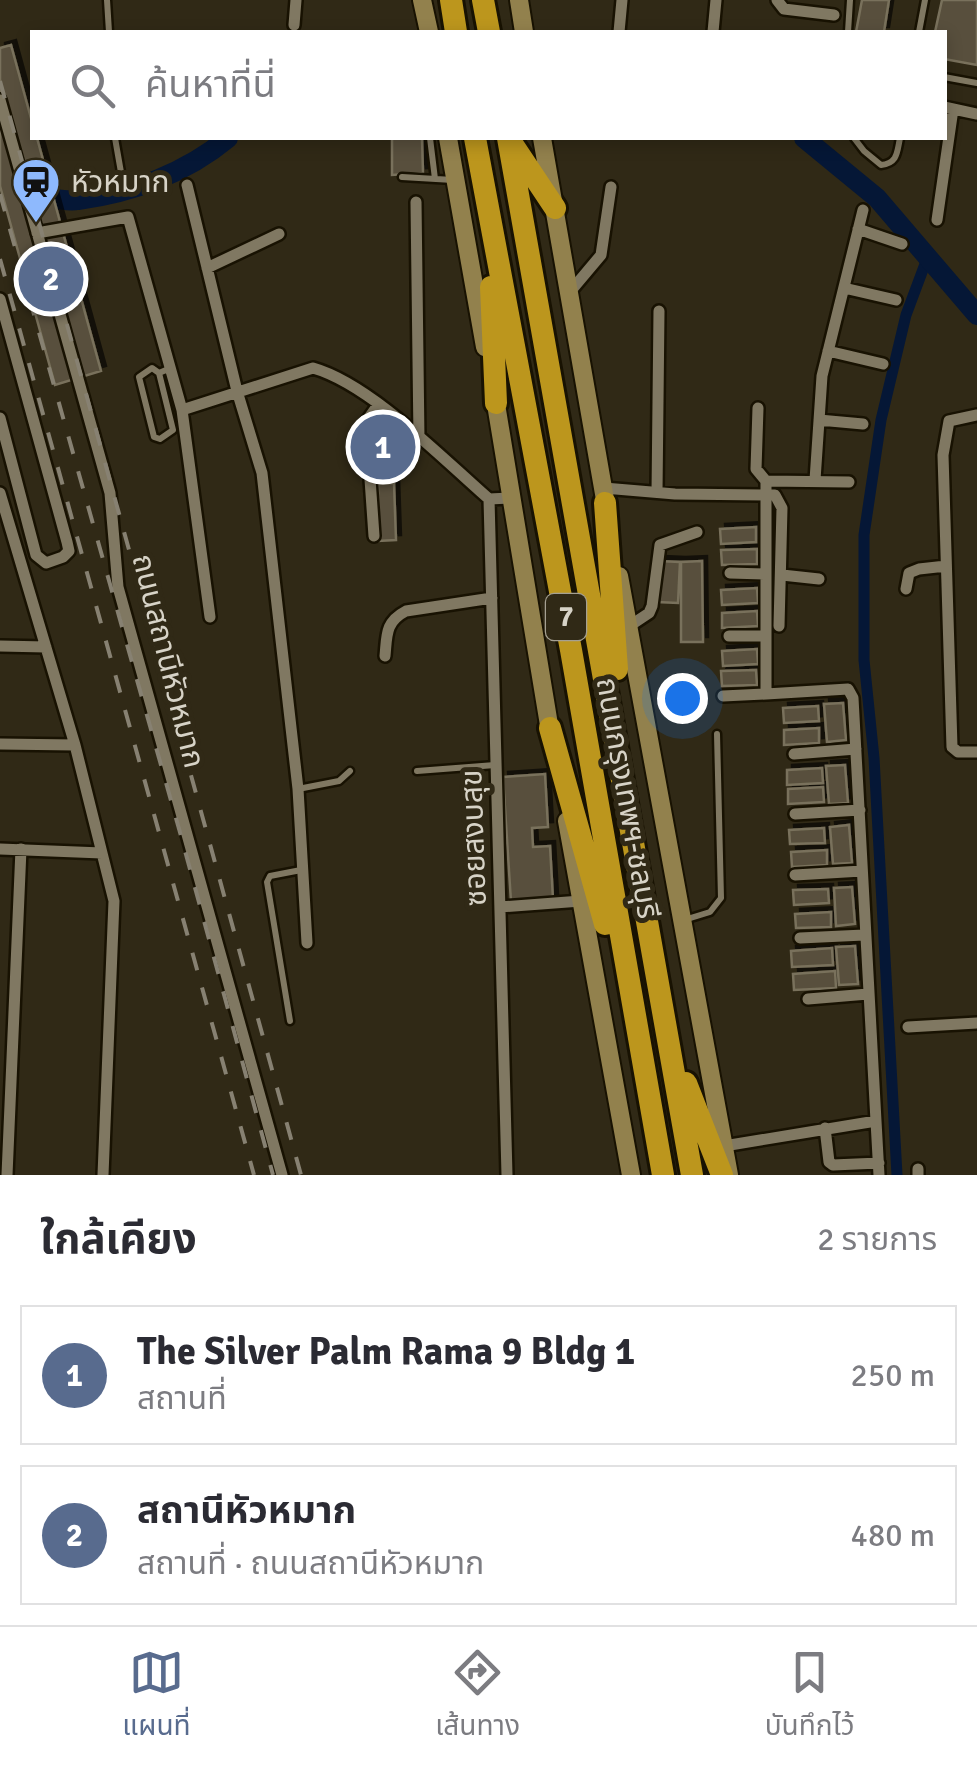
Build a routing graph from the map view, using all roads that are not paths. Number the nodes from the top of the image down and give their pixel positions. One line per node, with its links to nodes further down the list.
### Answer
1 (108, 0): 14 (lane)
2 (296, 0): 13 (street)
3 (450, 0): 16 (highway)
4 (483, 0): 17 (highway)
5 (519, 0): 18 (main road)
6 (622, 0): 19 (street)
7 (716, 0): 20 (street)
8 (777, 0): 12 (street)
9 (850, 0): 21 (lane)
10 (925, 0): 22 (lane)
11 (424, 4): 15 (main road)
12 (834, 15)
13 (294, 24)
14 (109, 30)
15 (429, 30)
16 (456, 30)
17 (488, 30)
18 (524, 30)
19 (618, 30)
20 (712, 30)
21 (848, 30)
22 (919, 30)
23 (947, 78): 24 (lane)
24 (977, 83)
25 (0, 100): 49 (street, ถนนสถานีหัวหมาก)
26 (948, 108): 27 (street)
27 (977, 114)
28 (114, 140): 39 (lane)
29 (431, 140): 40 (lane)
30 (448, 140): 40 (main road)
31 (475, 140): 43 (highway, ถนนกรุงเทพฯ-ชลบุรี / 7)
32 (508, 140): 109 (highway, ถนนกรุงเทพฯ-ชลบุรี / 7)
33 (509, 140): 45 (highway)
34 (542, 140): 45 (main road)
35 (855, 140): 36 (lane)
36 (900, 140)
37 (945, 140): 47 (street)
38 (402, 177): 40 (lane)
39 (122, 178)
40 (445, 180): 63 (main road)
41 (186, 185): 52 (street)
42 (611, 187): 54 (street)
43 (487, 198): 63 (highway); 131 (highway, ถนนกรุงเทพฯ-ชลบุรี / 7)
44 (416, 202): 71 (street)
45 (555, 208): 54 (main road)
46 (863, 210): 48 (street)
47 (938, 220)
48 (858, 230): 51 (street); 53 (street)
49 (37, 233): 61 (street); 138 (street, ถนนสถานีหัวหมาก)
50 (279, 234): 52 (street)
51 (902, 244)
52 (207, 268): 62 (street)
53 (844, 288): 56 (street); 58 (street)
54 (569, 293): 77 (main road)
55 (0, 299): 68 (street)
56 (896, 300)
57 (660, 311): 75 (street)
58 (828, 352): 59 (street); 69 (street)
59 (882, 364)
60 (158, 373): 60 (lane); 61 (lane)
61 (173, 374): 66 (street)
62 (237, 391): 64 (street); 66 (street); 110 (street)
63 (496, 403): 78 (main road)
64 (378, 406): 71 (street); 81 (street)
65 (758, 408): 74 (street)
66 (182, 410): 89 (street)
67 (977, 415): 82 (street)
68 (0, 418)
69 (819, 420): 70 (street); 72 (street)
70 (863, 424)
71 (420, 438): 79 (street)
72 (816, 480): 73 (street); 74 (street)
73 (849, 482)
74 (765, 487): 75 (street); 84 (street); 85 (street)
75 (656, 492): 77 (street)
76 (0, 493): 95 (street)
77 (604, 496): 91 (main road); 109 (highway)
78 (512, 498): 79 (street); 99 (main road)
79 (489, 499): 88 (street, ซอยสงบสุข)
80 (697, 532): 91 (street)
81 (374, 536)
82 (946, 566): 87 (street); 104 (street)
83 (730, 573): 84 (street)
84 (766, 574): 93 (street)
85 (782, 575): 86 (street); 90 (street)
86 (819, 579)
87 (906, 589)
88 (492, 598): 96 (street); 106 (street, ซอยสงบสุข)
89 (210, 617)
90 (779, 626)
91 (628, 627): 121 (main road)
92 (729, 636): 93 (street)
93 (764, 636): 97 (street)
94 (0, 646): 95 (street)
95 (46, 646): 102 (street)
96 (386, 656)
97 (766, 694): 98 (street); 103 (street)
98 (723, 696)
99 (550, 728): 119 (main road); 131 (highway)
100 (717, 734): 121 (lane)
101 (0, 744): 102 (street)
102 (74, 745): 115 (street)
103 (856, 748): 105 (street); 111 (street)
104 (977, 752)
105 (794, 754)
106 (497, 765): 108 (lane); 120 (street, ซอยสงบสุข)
107 (350, 771): 110 (lane)
108 (417, 771)
109 (623, 771): 130 (highway, ถนนกรุงเทพฯ-ชลบุรี / 7)
110 (298, 788): 116 (street)
111 (860, 810): 112 (street); 117 (street)
112 (795, 814)
113 (0, 849): 114 (street)
114 (20, 849): 115 (street); 136 (street)
115 (102, 853): 137 (street)
116 (303, 870): 124 (street); 127 (lane)
117 (862, 870): 118 (street); 122 (street)
118 (796, 875)
119 (581, 901): 120 (street); 140 (main road)
120 (500, 908): 139 (street, ซอยสงบสุข)
121 (682, 920): 134 (main road)
122 (864, 935): 123 (street); 125 (street)
123 (800, 938)
124 (307, 943)
125 (868, 994): 126 (street); 132 (street)
126 (808, 999)
127 (290, 1020)
128 (977, 1023): 129 (street)
129 (908, 1027)
130 (667, 1033): 142 (highway, ถนนกรุงเทพฯ-ชลบุรี / 7); 143 (highway)
131 (638, 1038): 141 (highway, ถนนกรุงเทพฯ-ชลบุรี / 7)
132 (876, 1121): 133 (street); 135 (street)
133 (825, 1128): 134 (street); 135 (street)
134 (724, 1146): 143 (main road)
135 (879, 1169)
136 (7, 1175)
137 (103, 1175)
138 (282, 1175)
139 (508, 1175)
140 (631, 1175)
141 (662, 1175)
142 (692, 1175)
143 (726, 1175)

